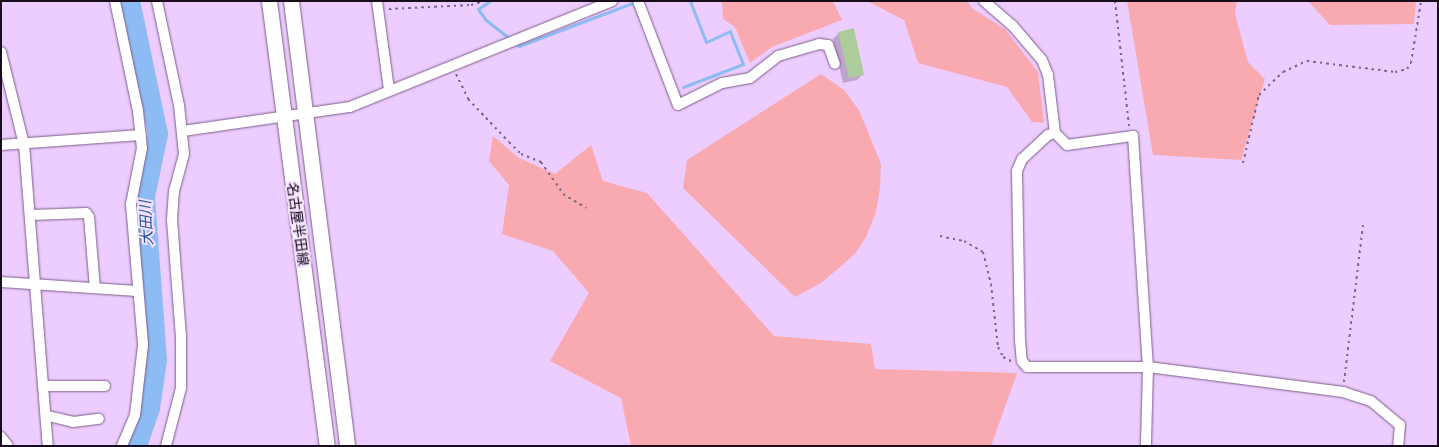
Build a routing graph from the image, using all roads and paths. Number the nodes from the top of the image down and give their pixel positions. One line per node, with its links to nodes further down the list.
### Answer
1 (116, 1): 21 (street)
2 (157, 1): 19 (street)
3 (268, 1): 18 (main road, 名古屋半田線)
4 (291, 1): 17 (main road, 名古屋半田線)
5 (484, 1): 11 (path)
6 (612, 1): 15 (street)
7 (638, 1): 13 (street)
8 (984, 1): 20 (street)
9 (1115, 1): 22 (path)
10 (1421, 1): 25 (path)
11 (378, 5): 16 (street)
12 (1, 52): 14 (street)
13 (835, 64)
14 (3, 66): 23 (street)
15 (451, 66): 16 (street); 26 (path)
16 (389, 90): 17 (street)
17 (305, 114): 18 (street); 47 (main road, 名古屋半田線)
18 (284, 119): 19 (street); 46 (main road, 名古屋半田線)
19 (183, 131): 45 (street)
20 (1055, 133): 22 (street); 34 (street)
21 (141, 135): 23 (street); 33 (street)
22 (1130, 136): 35 (street)
23 (24, 144): 24 (street); 27 (street)
24 (1, 145)
25 (1243, 163)
26 (586, 208)
27 (32, 216): 31 (street); 32 (street)
28 (1363, 225): 38 (path)
29 (940, 236): 34 (path)
30 (1, 282): 31 (street)
31 (38, 284): 32 (street); 36 (street)
32 (95, 288): 33 (street)
33 (137, 291): 44 (street)
34 (1022, 361): 35 (street)
35 (1148, 367): 38 (street); 48 (street)
36 (45, 386): 37 (street); 39 (street)
37 (105, 386)
38 (1343, 392): 49 (street)
39 (48, 416): 40 (street); 43 (street)
40 (99, 419)
41 (1, 437): 42 (street)
42 (8, 446)
43 (48, 446)
44 (122, 446)
45 (166, 446)
46 (327, 446)
47 (346, 446)
48 (1146, 446)
49 (1398, 446)

